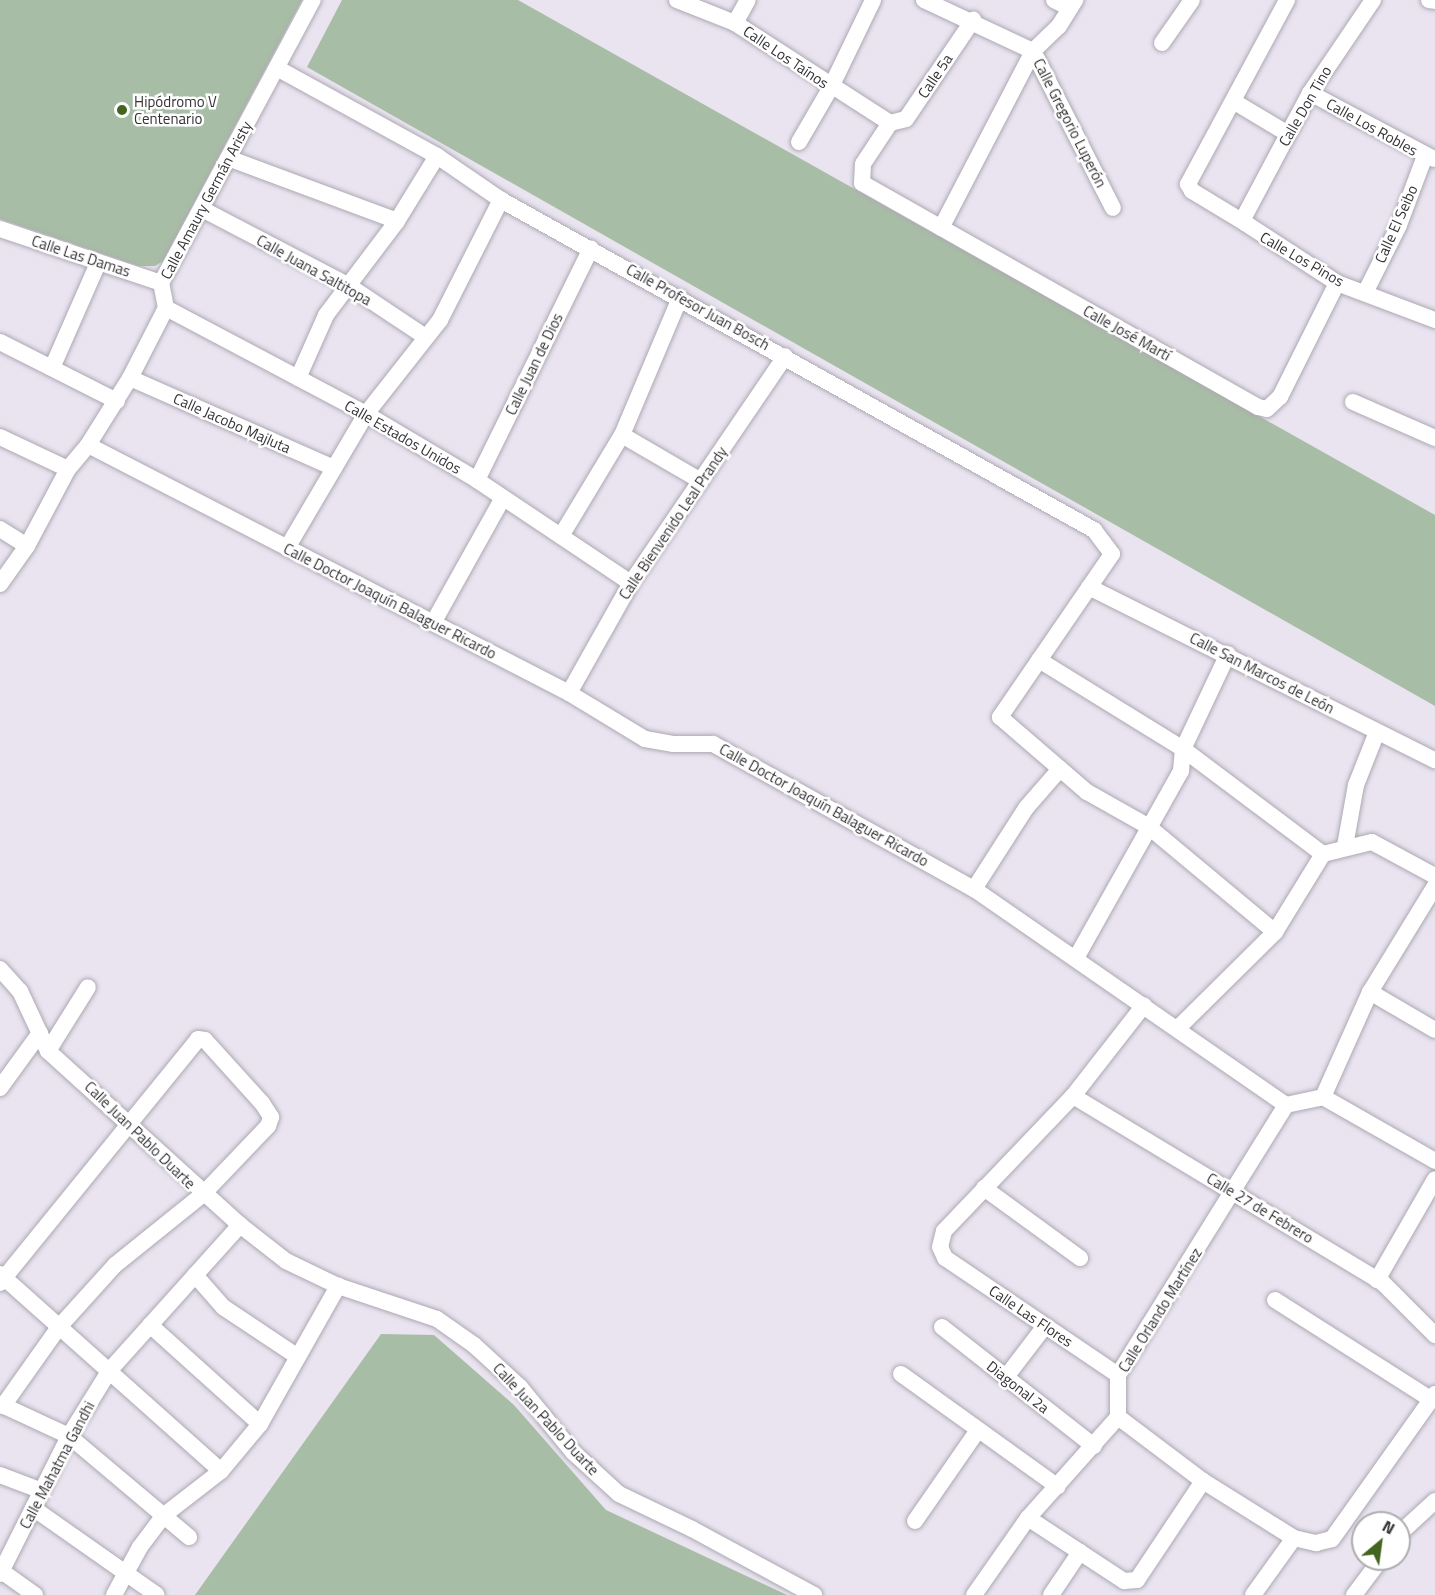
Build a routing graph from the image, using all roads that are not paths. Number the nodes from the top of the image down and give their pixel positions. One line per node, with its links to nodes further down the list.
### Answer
1 (313, 0): 17 (street, Calle Amaury Germán Aristy)
2 (677, 0): 14 (street, Calle Los Taínos)
3 (748, 0): 14 (street)
4 (873, 0): 18 (street)
5 (924, 0): 13 (street, Calle Gregorio Luperón)
6 (1054, 0): 12 (street)
7 (1192, 0): 15 (street)
8 (1287, 0): 20 (street)
9 (1373, 0): 19 (street, Calle Don Tino)
10 (1429, 0): 11 (street)
11 (1435, 1)
12 (1072, 4): 16 (street)
13 (973, 20): 16 (street, Calle Gregorio Luperón); 21 (street, Calle 5a)
14 (735, 23): 18 (street, Calle Los Taínos)
15 (1162, 43)
16 (1033, 51): 29 (street, Calle Gregorio Luperón); 32 (street)
17 (277, 68): 24 (street, Calle Profesor Juan Bosch); 26 (street, Calle Amaury Germán Aristy)
18 (831, 87): 21 (street, Calle Los Taínos); 23 (street)
19 (1310, 93): 22 (street, Calle Don Tino); 25 (street, Calle Los Robles)
20 (1233, 101): 22 (street); 30 (street, Calle Los Pinos)
21 (890, 123): 32 (street, Calle José Martí)
22 (1288, 134): 30 (street, Calle Don Tino)
23 (798, 142)
24 (437, 156): 27 (street, Calle Profesor Juan Bosch); 31 (street)
25 (1430, 157): 39 (street, Calle El Seibo)
26 (228, 158): 28 (street, Calle Amaury Germán Aristy); 31 (street)
27 (501, 200): 34 (street, Calle Profesor Juan Bosch); 43 (street)
28 (202, 208): 36 (street, Calle Amaury Germán Aristy); 38 (street, Calle Juana Saltitopa)
29 (1113, 208)
30 (1244, 220): 37 (street, Calle Los Pinos)
31 (397, 221): 38 (street)
32 (941, 228): 37 (street, Calle José Martí)
33 (0, 229): 35 (street, Calle Las Damas)
34 (591, 248): 40 (street, Calle Profesor Juan Bosch); 58 (street, Calle Juan de Dios)
35 (98, 263): 36 (street, Calle Las Damas); 46 (street)
36 (161, 283): 41 (street, Calle Amaury Germán Aristy)
37 (1337, 283): 39 (street, Calle Los Pinos)
38 (350, 286): 43 (street, Calle Juana Saltitopa); 48 (street)
39 (1366, 291): 42 (street, Calle Los Pinos)
40 (680, 298): 45 (street, Calle Profesor Juan Bosch); 52 (street)
41 (166, 308): 47 (street); 48 (street, Calle Estados Unidos)
42 (1435, 320)
43 (424, 336): 51 (street)
44 (0, 342): 46 (street)
45 (785, 356): 59 (street, Calle Bienvenido Leal Prandy); 67 (street, Calle Profesor Juan Bosch)
46 (52, 368): 49 (street)
47 (130, 378): 49 (street); 56 (street, Calle Jacobo Majluta)
48 (298, 378): 51 (street, Calle Estados Unidos)
49 (117, 401): 55 (street)
50 (1353, 402): 54 (street)
51 (366, 414): 56 (street); 58 (street, Calle Estados Unidos)
52 (622, 435): 59 (street); 62 (street)
53 (0, 438): 57 (street)
54 (1435, 438)
55 (88, 445): 57 (street); 64 (street, Calle Doctor Joaquín Balaguer Ricardo)
56 (334, 468): 64 (street)
57 (68, 469): 63 (street)
58 (477, 480): 60 (street, Calle Estados Unidos)
59 (701, 481): 65 (street, Calle Bienvenido Leal Prandy)
60 (503, 498): 62 (street, Calle Estados Unidos); 68 (street)
61 (0, 529): 63 (street)
62 (561, 536): 65 (street, Calle Estados Unidos)
63 (27, 546): 66 (street)
64 (286, 548): 68 (street, Calle Doctor Joaquín Balaguer Ricardo)
65 (631, 583): 71 (street, Calle Bienvenido Leal Prandy)
66 (0, 584)
67 (1089, 587): 69 (street, Calle San Marcos de León); 70 (street)
68 (433, 623): 71 (street, Calle Doctor Joaquín Balaguer Ricardo)
69 (1228, 654): 72 (street, Calle San Marcos de León); 73 (street)
70 (1039, 660): 73 (street); 75 (street)
71 (568, 693): 81 (street, Calle Doctor Joaquín Balaguer Ricardo)
72 (1377, 732): 74 (street, Calle San Marcos de León); 77 (street)
73 (1184, 749): 76 (street); 78 (street)
74 (1435, 760)
75 (1060, 769): 76 (street); 81 (street)
76 (1149, 827): 82 (street); 83 (street)
77 (1345, 846): 78 (street); 79 (street)
78 (1323, 854): 82 (street)
79 (1435, 876)
80 (1435, 886): 86 (street)
81 (974, 889): 83 (street, Calle Doctor Joaquín Balaguer Ricardo)
82 (1275, 932): 88 (street)
83 (1076, 958): 87 (street, Calle Doctor Joaquín Balaguer Ricardo)
84 (0, 969): 90 (street)
85 (88, 987): 91 (street)
86 (1370, 992): 89 (street); 94 (street)
87 (1144, 1005): 88 (street, Calle Doctor Joaquín Balaguer Ricardo); 93 (street)
88 (1178, 1028): 95 (street, Calle Doctor Joaquín Balaguer Ricardo)
89 (1435, 1030)
90 (40, 1033): 91 (street, Calle Juan Pablo Duarte); 92 (street)
91 (48, 1051): 96 (street, Calle Juan Pablo Duarte)
92 (0, 1088)
93 (1073, 1096): 99 (street); 100 (street, Calle 27 de Febrero)
94 (1323, 1097): 95 (street); 97 (street)
95 (1286, 1105): 100 (street, Calle Orlando Martínez)
96 (132, 1123): 101 (street, Calle Juan Pablo Duarte); 101 (street); 105 (street)
97 (1435, 1161)
98 (1435, 1179): 106 (street)
99 (984, 1188): 103 (street); 110 (street, Calle Las Flores)
100 (1234, 1192): 106 (street, Calle 27 de Febrero); 117 (street, Calle Orlando Martínez)
101 (202, 1195): 102 (street, Calle Juan Pablo Duarte); 111 (street)
102 (240, 1225): 104 (street, Calle Mahatma Gandhi); 107 (street, Calle Juan Pablo Duarte)
103 (1080, 1258)
104 (195, 1275): 109 (street, Calle Mahatma Gandhi); 114 (street)
105 (1, 1278): 111 (street)
106 (1377, 1280): 113 (street, Calle 27 de Febrero)
107 (338, 1286): 114 (street); 146 (street, Calle Juan Pablo Duarte)
108 (1275, 1300): 119 (street)
109 (150, 1325): 115 (street, Calle Mahatma Gandhi); 122 (street)
110 (1045, 1326): 117 (street, Calle Las Flores); 118 (street)
111 (59, 1327): 115 (street); 120 (street)
112 (942, 1327): 118 (street, Diagonal 2a)
113 (1435, 1335)
114 (298, 1357): 122 (street)
115 (110, 1370): 124 (street, Calle Mahatma Gandhi); 126 (street)
116 (901, 1374): 123 (street)
117 (1118, 1375): 121 (street, Calle Orlando Martínez)
118 (1006, 1377): 125 (street, Diagonal 2a)
119 (1434, 1397): 138 (street)
120 (2, 1405): 124 (street)
121 (1118, 1417): 125 (street); 128 (street)
122 (260, 1424): 126 (street)
123 (978, 1430): 129 (street); 135 (street)
124 (69, 1436): 130 (street, Calle Mahatma Gandhi); 133 (street)
125 (1094, 1446): 129 (street)
126 (221, 1472): 133 (street)
127 (0, 1475): 130 (street)
128 (1203, 1481): 138 (street); 139 (street)
129 (1058, 1487): 134 (street)
130 (42, 1491): 132 (street, Calle Mahatma Gandhi)
131 (1435, 1501): 136 (street)
132 (33, 1508): 140 (street, Calle Mahatma Gandhi); 142 (street)
133 (163, 1516): 137 (street); 142 (street)
134 (1028, 1518): 139 (street); 147 (street)
135 (915, 1521)
136 (1411, 1523)
137 (189, 1537)
138 (1293, 1538): 149 (street)
139 (1080, 1552): 148 (street)
140 (0, 1571): 143 (street)
141 (1372, 1571): 150 (street)
142 (128, 1573): 144 (street); 145 (street)
143 (35, 1595)
144 (114, 1595)
145 (157, 1595)
146 (814, 1595)
147 (974, 1595)
148 (1051, 1595)
149 (1253, 1595)
150 (1354, 1595)

